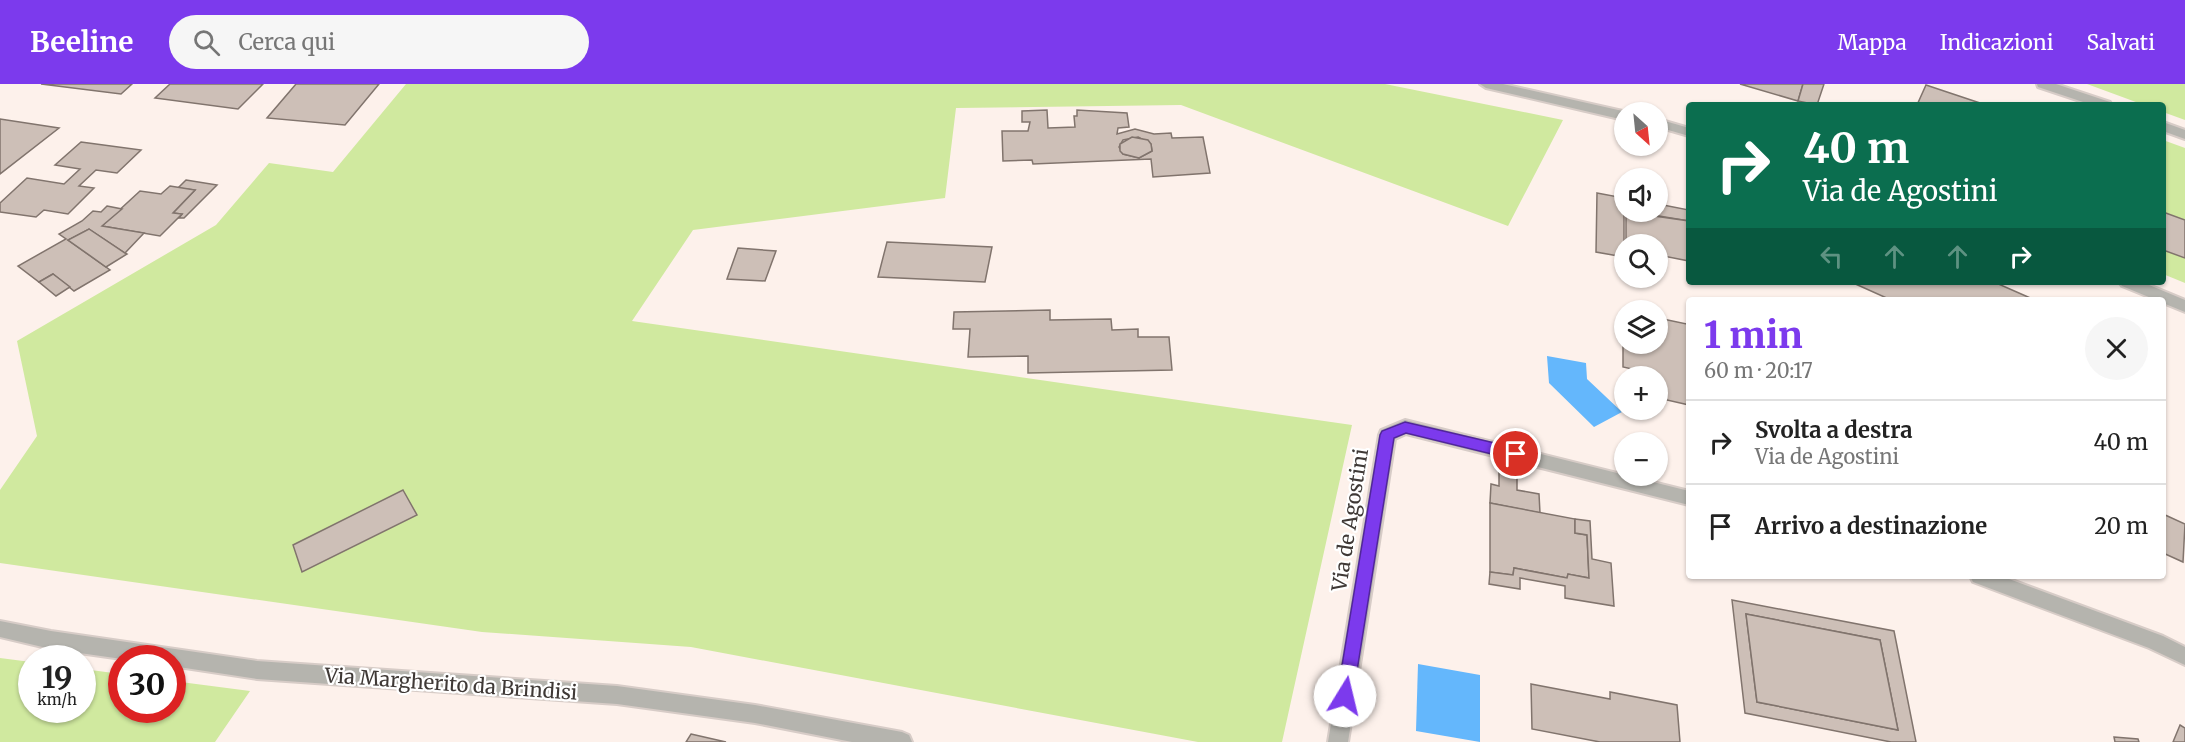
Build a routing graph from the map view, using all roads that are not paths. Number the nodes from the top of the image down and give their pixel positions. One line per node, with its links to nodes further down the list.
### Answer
1 (1486, 84): 4 (street)
2 (2043, 84): 3 (street)
3 (2096, 102)
4 (1614, 114)
5 (1668, 126): 7 (street)
6 (2166, 127): 8 (street)
7 (1686, 131)
8 (2185, 135)
9 (2134, 285): 10 (street)
10 (2163, 297)
11 (2166, 298): 12 (street)
12 (2185, 306)
13 (1686, 497): 18 (street, Via de Agostini)
14 (1987, 579): 16 (street)
15 (0, 629): 17 (street, Via Margherito da Brindisi)
16 (2185, 656)
17 (902, 742)
18 (1338, 742)

